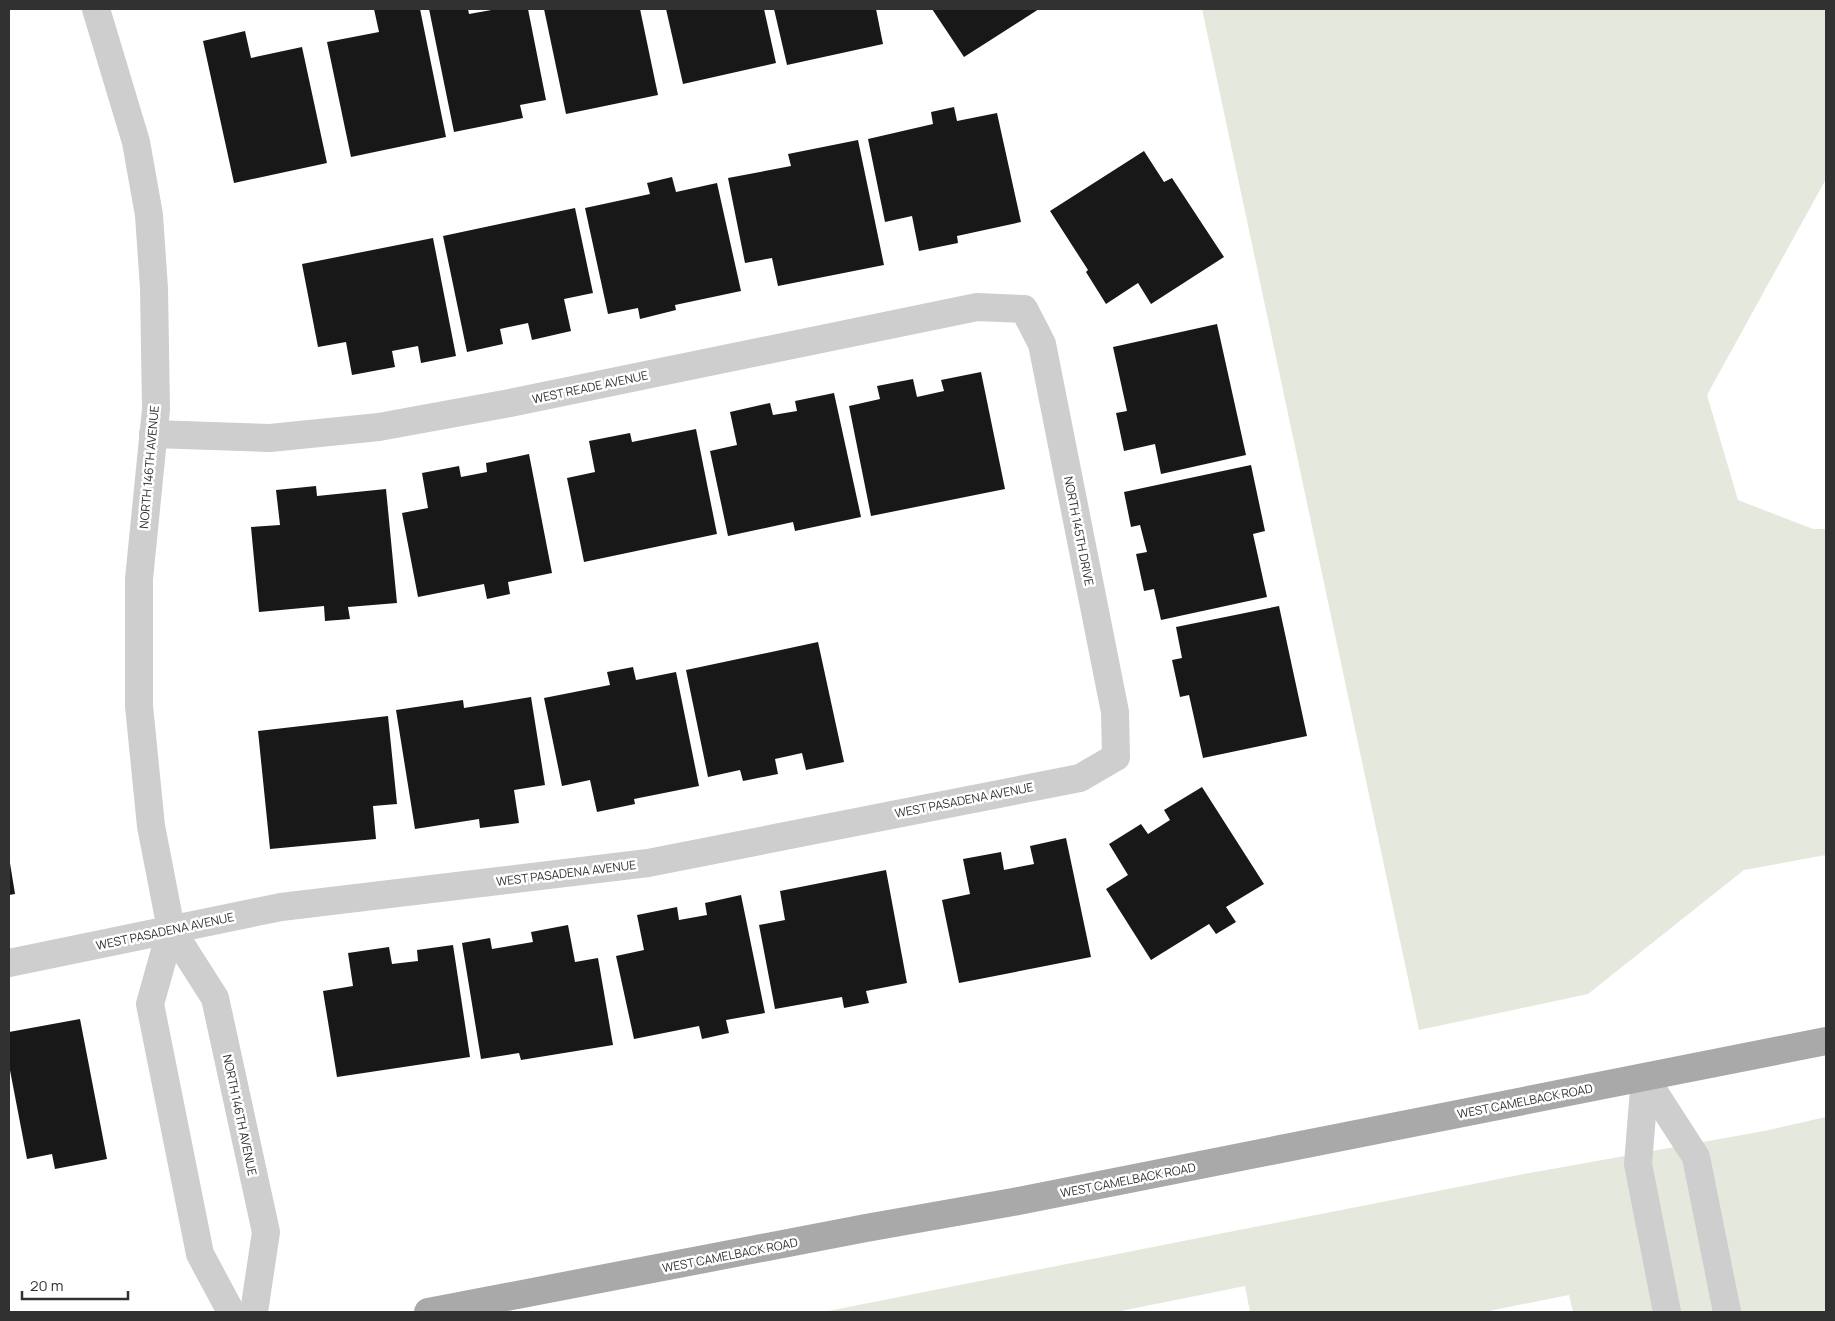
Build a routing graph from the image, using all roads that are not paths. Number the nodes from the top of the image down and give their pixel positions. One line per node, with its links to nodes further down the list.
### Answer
1 (99, 9): 3 (street, NORTH 146TH AVENUE)
2 (1024, 308): 3 (street, WEST READE AVENUE); 4 (street, NORTH 145TH DRIVE)
3 (153, 434): 5 (street, NORTH 146TH AVENUE)
4 (1116, 757): 5 (street, WEST PASADENA AVENUE)
5 (171, 929): 6 (street, WEST PASADENA AVENUE); 9 (street, NORTH 146TH AVENUE); 10 (street, NORTH 146TH AVENUE)
6 (9, 963)
7 (1826, 1041): 8 (main road, WEST CAMELBACK ROAD)
8 (1645, 1078): 11 (main road, WEST CAMELBACK ROAD); 12 (street); 13 (street)
9 (231, 1312)
10 (254, 1312)
11 (428, 1312)
12 (1667, 1312)
13 (1727, 1312)

